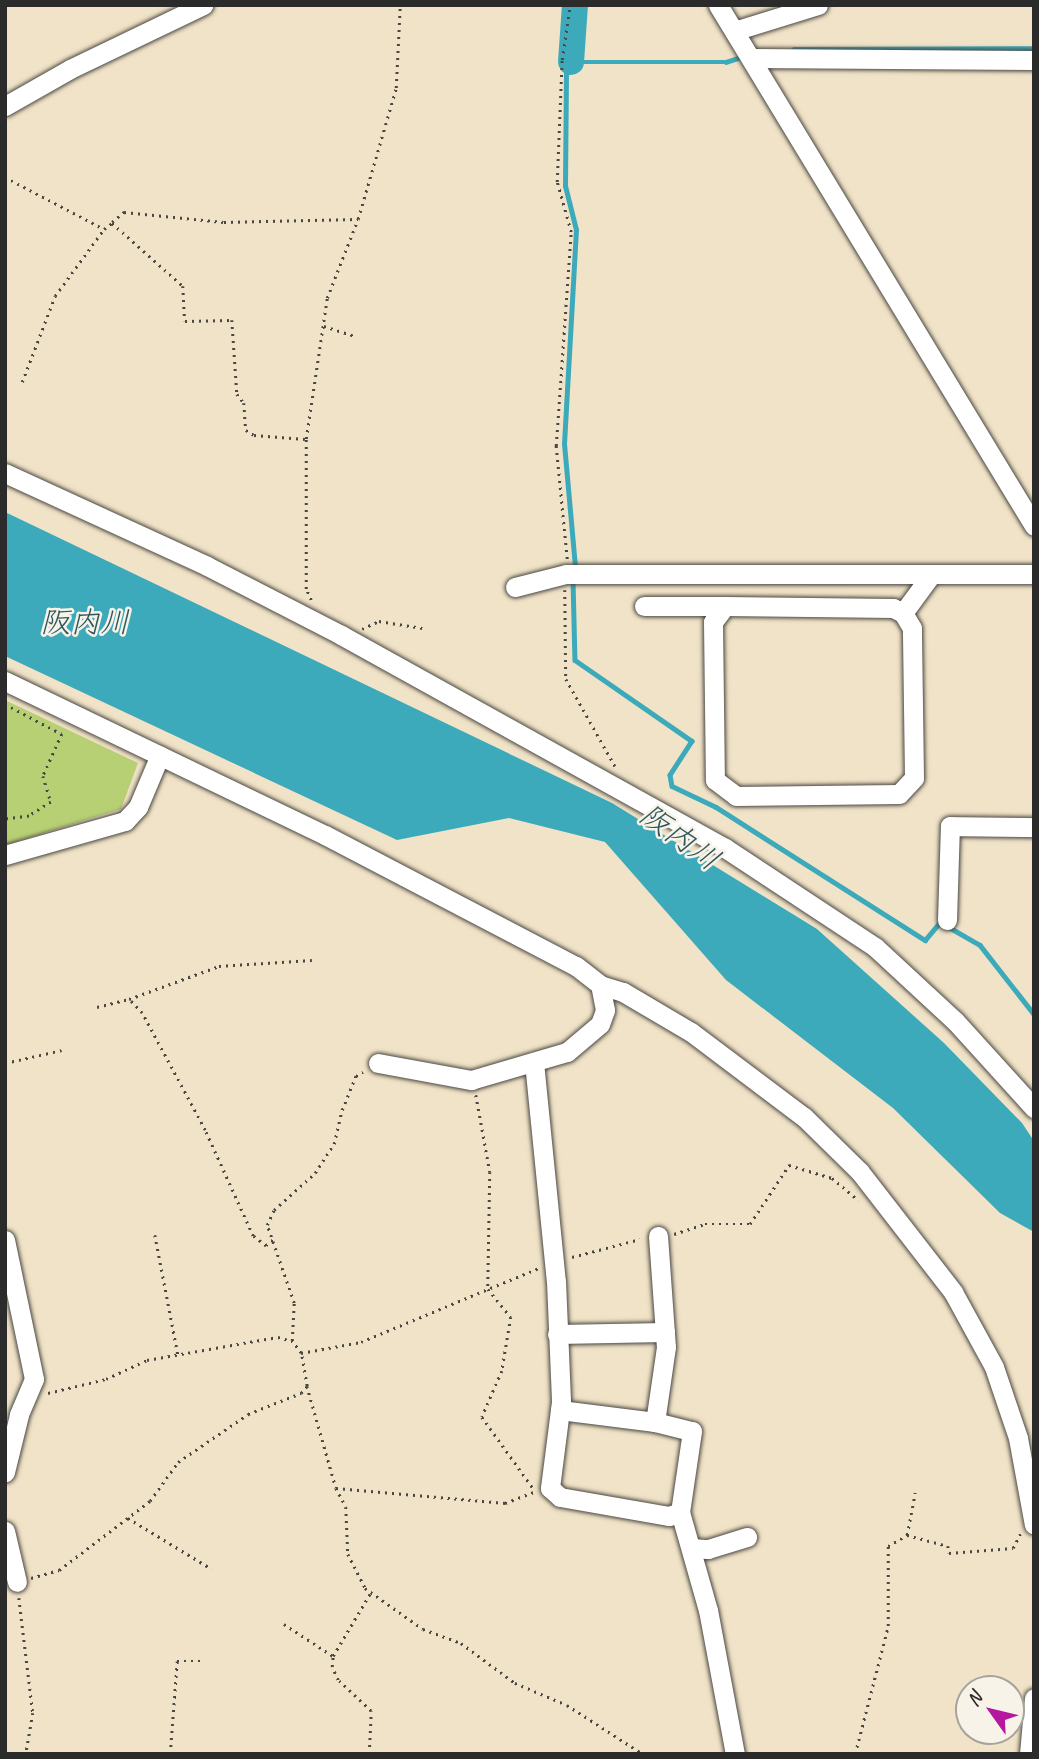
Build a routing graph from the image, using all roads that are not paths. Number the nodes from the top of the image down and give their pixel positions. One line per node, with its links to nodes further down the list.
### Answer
1 (203, 5): 7 (street)
2 (718, 5): 4 (street)
3 (818, 5): 4 (street)
4 (734, 31): 5 (street)
5 (751, 58): 6 (street); 9 (street)
6 (1034, 60)
7 (5, 106)
8 (5, 472): 25 (street)
9 (1034, 526)
10 (707, 574): 12 (street); 13 (street); 15 (street)
11 (1034, 574): 12 (street)
12 (931, 575): 16 (street)
13 (515, 587)
14 (645, 606): 15 (street)
15 (716, 606): 16 (street); 16 (street)
16 (903, 613)
17 (5, 681): 18 (street)
18 (160, 755): 20 (street); 22 (street)
19 (1034, 827): 21 (street)
20 (5, 855)
21 (947, 920)
22 (600, 985): 23 (street); 36 (street)
23 (534, 1062): 24 (street); 31 (street)
24 (377, 1063)
25 (1013, 1085): 26 (street); 27 (street)
26 (1034, 1085)
27 (1034, 1108)
28 (658, 1236): 30 (street)
29 (5, 1240): 34 (street)
30 (665, 1332): 31 (street); 33 (street)
31 (557, 1334): 32 (street)
32 (560, 1410): 33 (street); 35 (street)
33 (654, 1422): 35 (street)
34 (5, 1472)
35 (680, 1512): 39 (street)
36 (1032, 1517)
37 (5, 1531): 40 (street)
38 (747, 1537): 39 (street)
39 (692, 1548): 42 (street)
40 (17, 1582)
41 (1034, 1698): 43 (street)
42 (735, 1754)
43 (1029, 1754)

